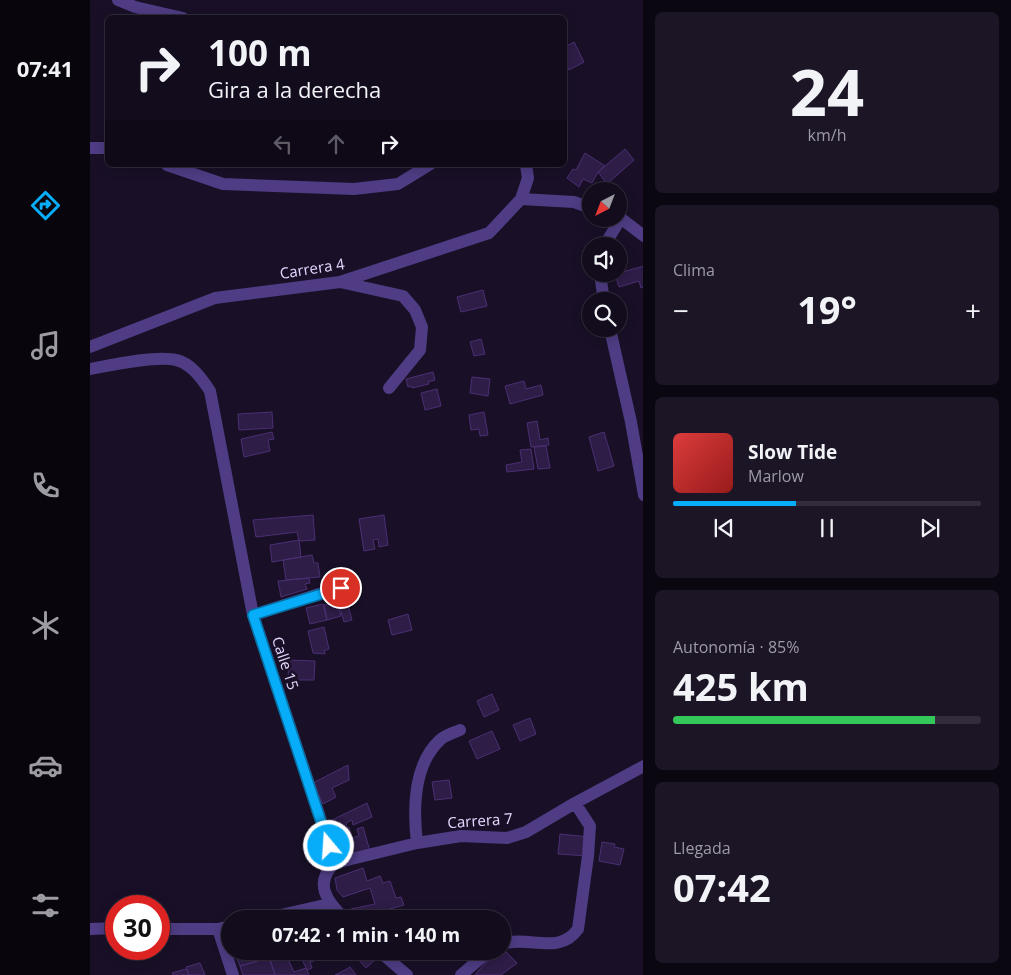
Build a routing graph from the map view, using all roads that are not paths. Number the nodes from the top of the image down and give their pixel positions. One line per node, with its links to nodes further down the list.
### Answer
1 (118, 0): 2 (street)
2 (170, 15)
3 (90, 148): 4 (street)
4 (105, 148)
5 (173, 167): 6 (street)
6 (426, 167)
7 (526, 167): 8 (street, Carrera 4)
8 (521, 199): 9 (street); 12 (street, Carrera 4)
9 (582, 205)
10 (628, 223): 11 (street)
11 (643, 235)
12 (340, 282): 14 (street, Carrera 4); 16 (street)
13 (612, 337): 17 (street)
14 (90, 347)
15 (90, 369): 19 (street, Calle 15)
16 (389, 388)
17 (643, 489)
18 (341, 588): 19 (street)
19 (253, 615): 24 (street, Calle 15)
20 (460, 730): 23 (street)
21 (643, 767): 22 (street, Carrera 7)
22 (575, 803): 23 (street, Carrera 7); 32 (street)
23 (417, 843): 24 (street, Carrera 7)
24 (335, 863): 25 (street)
25 (329, 904): 26 (street); 27 (street)
26 (303, 910)
27 (335, 910)
28 (221, 927): 30 (street)
29 (105, 928): 31 (street)
30 (170, 928)
31 (90, 929)
32 (511, 944)
33 (230, 960): 36 (street)
34 (390, 960): 37 (street)
35 (478, 960): 38 (street)
36 (233, 975)
37 (407, 975)
38 (461, 975)

